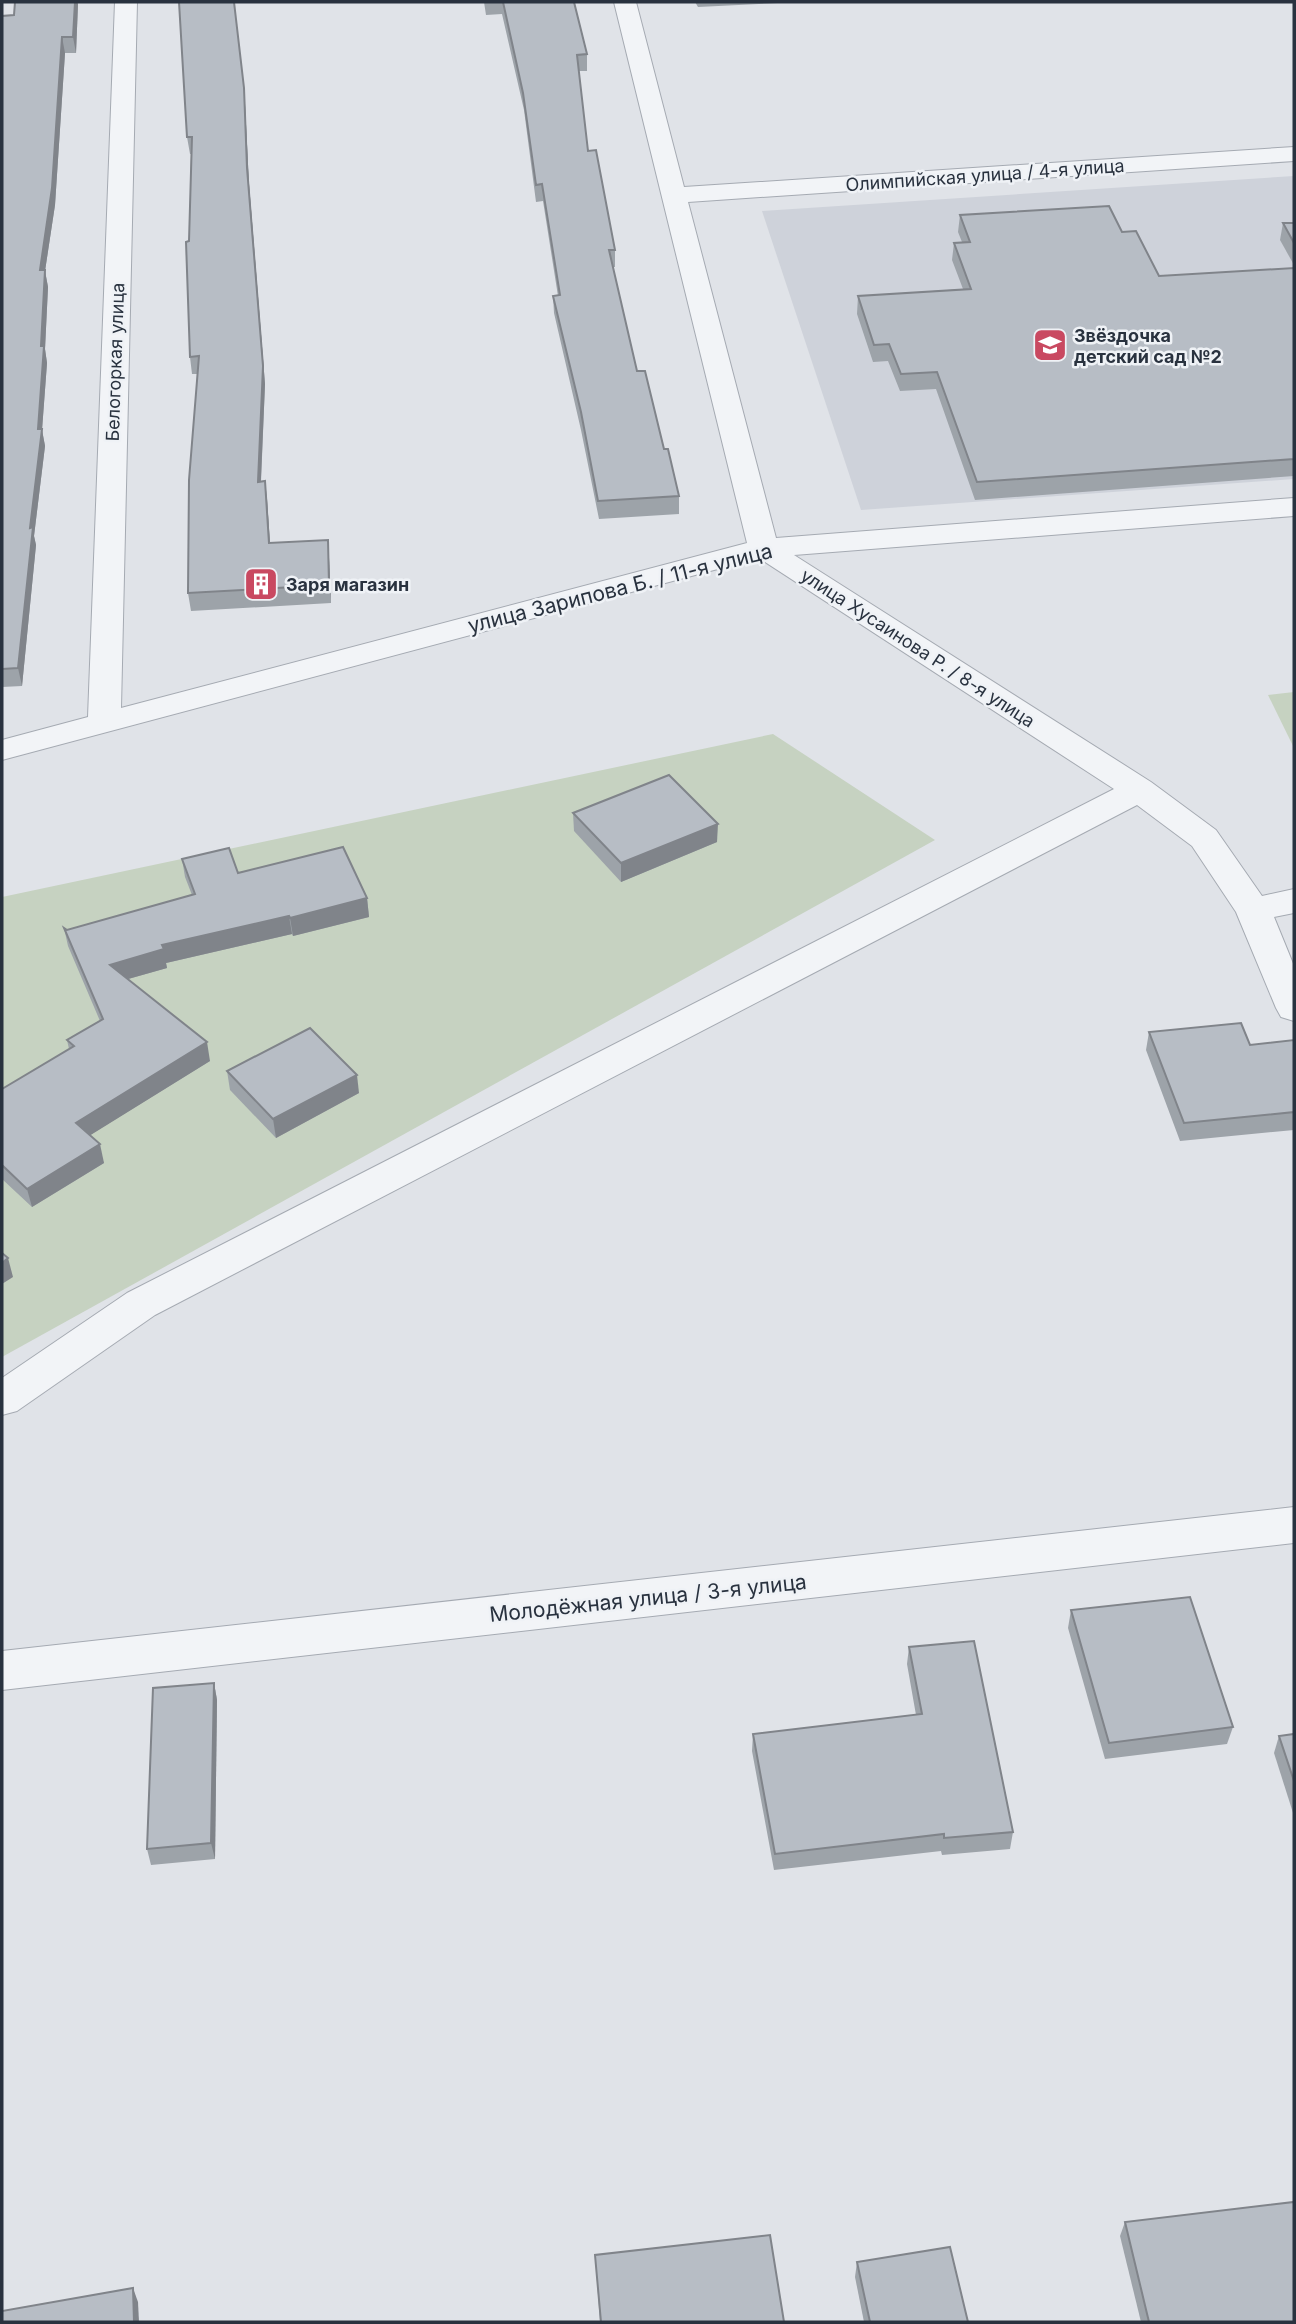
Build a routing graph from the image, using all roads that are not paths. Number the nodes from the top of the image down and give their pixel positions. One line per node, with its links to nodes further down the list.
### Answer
1 (126, 2): 7 (street, Белогоркая улица)
2 (625, 2): 4 (street)
3 (1294, 154): 4 (street, Олимпийская улица / 4-я улица)
4 (675, 195): 6 (street)
5 (1294, 507): 6 (street, улица Зарипова Б. / 11-я улица)
6 (762, 548): 7 (street, улица Зарипова Б. / 11-я улица); 9 (street, улица Хусаинова Р. / 8-я улица)
7 (104, 723): 8 (street, улица Зарипова Б. / 11-я улица)
8 (2, 750)
9 (1139, 790): 11 (street, улица Хусаинова Р. / 8-я улица); 13 (street)
10 (1294, 901): 11 (street)
11 (1253, 909): 12 (street, улица Хусаинова Р. / 8-я улица)
12 (1294, 1008)
13 (2, 1399)
14 (1294, 1525): 15 (street, Молодёжная улица / 3-я улица)
15 (2, 1671)

